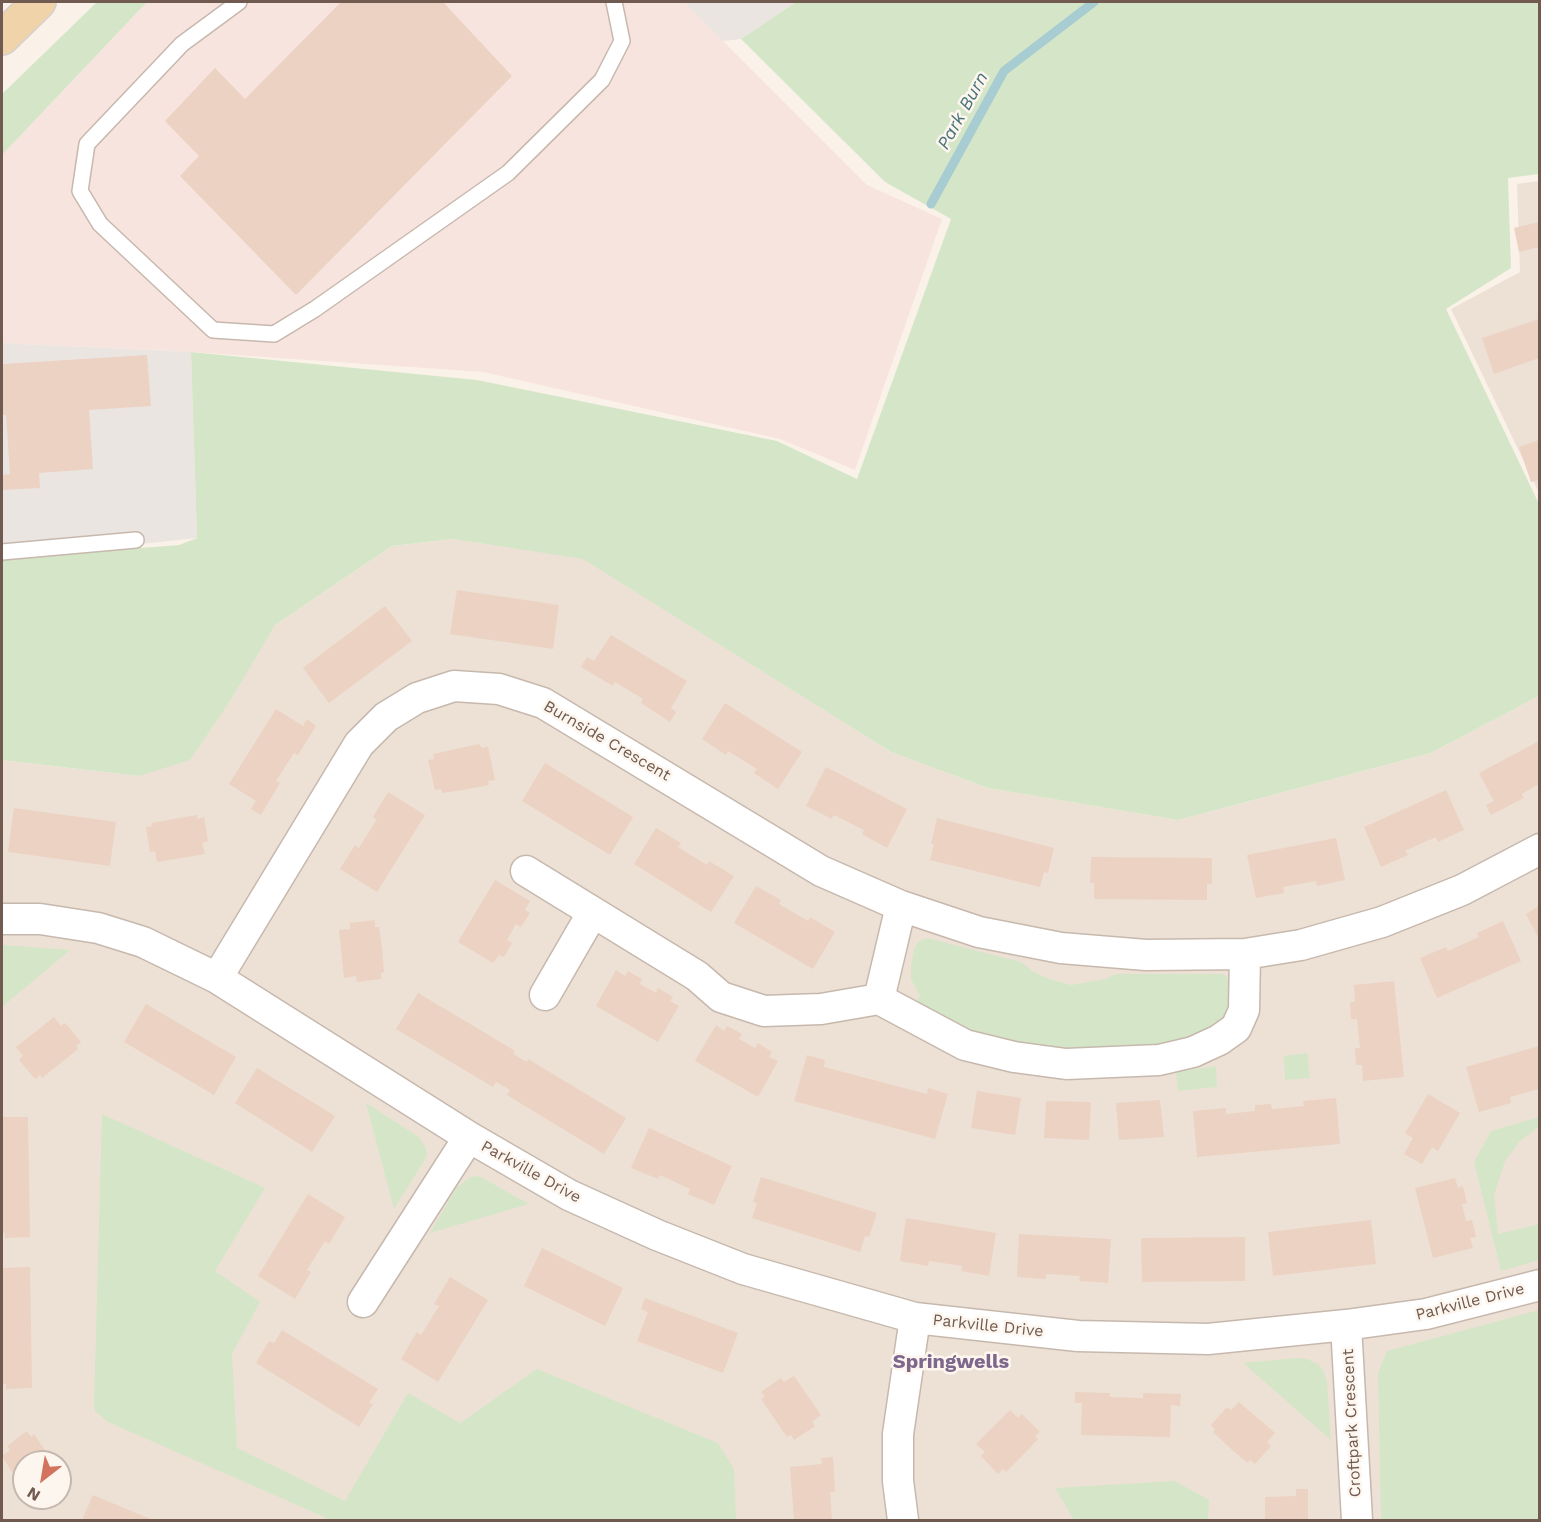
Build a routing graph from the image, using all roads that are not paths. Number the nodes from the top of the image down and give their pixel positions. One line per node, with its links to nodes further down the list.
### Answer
1 (39, 2): 4 (main road)
2 (239, 2): 3 (lane)
3 (614, 2)
4 (2, 38)
5 (136, 540): 6 (lane)
6 (2, 552)
7 (1539, 849): 12 (street, Burnside Crescent)
8 (526, 871): 10 (street)
9 (901, 906): 12 (street, Burnside Crescent); 13 (street, Burnside Crescent); 15 (street)
10 (592, 912): 14 (street); 15 (street)
11 (2, 919): 13 (street, Parkville Drive)
12 (1245, 954): 15 (street)
13 (217, 978): 16 (street, Parkville Drive)
14 (545, 995)
15 (879, 999)
16 (469, 1137): 18 (street, Parkville Drive); 19 (street, Parkville Drive)
17 (1539, 1285): 20 (street, Parkville Drive)
18 (363, 1302)
19 (915, 1318): 20 (street, Parkville Drive); 21 (street)
20 (1346, 1325): 22 (street, Croftpark Crescent)
21 (903, 1521)
22 (1357, 1521)

